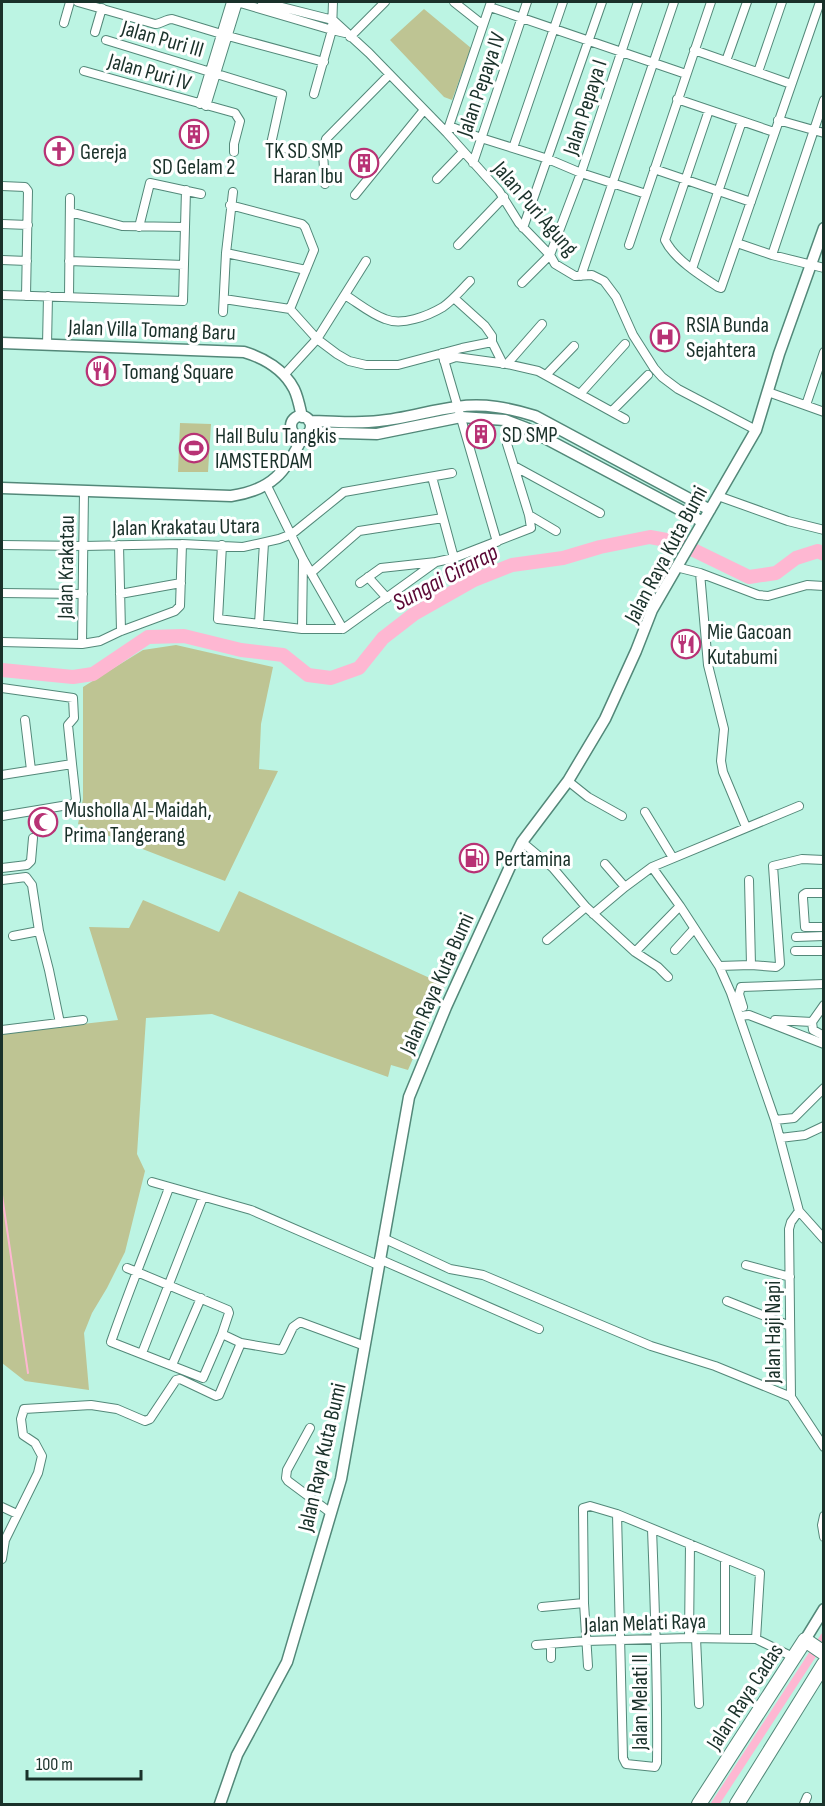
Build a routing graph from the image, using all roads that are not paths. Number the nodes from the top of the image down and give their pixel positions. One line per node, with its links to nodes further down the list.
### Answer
1 (70, 2): 22 (street)
2 (78, 2): 19 (street)
3 (231, 2): 27 (street)
4 (237, 2): 25 (street); 27 (street)
5 (262, 2): 21 (street)
6 (333, 2): 21 (street)
7 (385, 2): 28 (street)
8 (454, 2): 23 (street)
9 (527, 2): 20 (street, Jalan Pepaya IV)
10 (563, 2): 24 (street)
11 (602, 2): 30 (street)
12 (638, 2): 32 (street, Jalan Pepaya I)
13 (674, 2): 35 (street)
14 (711, 2): 31 (street)
15 (747, 2): 33 (street)
16 (782, 2): 38 (street)
17 (820, 2): 41 (street)
18 (490, 4): 20 (street); 23 (street)
19 (102, 8): 26 (street); 27 (street)
20 (522, 18): 24 (street); 54 (street, Jalan Pepaya IV)
21 (333, 20): 25 (street); 28 (street, Jalan Puri Agung)
22 (64, 23)
23 (483, 26): 51 (street)
24 (554, 29): 30 (street); 55 (street)
25 (332, 30): 28 (street); 34 (street)
26 (95, 33)
27 (225, 35): 34 (street); 37 (street)
28 (348, 35): 40 (street, Jalan Puri Agung)
29 (106, 40): 37 (street, Jalan Puri III)
30 (589, 41): 32 (street); 59 (street)
31 (694, 50): 33 (street); 39 (street)
32 (621, 52): 35 (street); 62 (street, Jalan Pepaya I)
33 (726, 61): 38 (street)
34 (324, 62): 42 (street)
35 (653, 62): 39 (street); 65 (street)
36 (84, 71): 45 (street, Jalan Puri IV)
37 (214, 72): 45 (street); 58 (street, Jalan Puri III)
38 (758, 72): 41 (street)
39 (686, 74): 43 (street)
40 (389, 75): 46 (street, Jalan Puri Agung); 66 (street)
41 (791, 84): 48 (street)
42 (314, 94)
43 (677, 99): 47 (street); 61 (street)
44 (824, 100): 50 (street)
45 (203, 105): 56 (street)
46 (424, 110): 51 (street, Jalan Puri Agung); 73 (street)
47 (709, 110): 49 (street); 64 (street)
48 (778, 120): 50 (street); 52 (street)
49 (742, 121): 52 (street); 69 (street)
50 (814, 129): 53 (street); 90 (street)
51 (448, 130): 54 (street); 57 (street, Jalan Puri Agung)
52 (774, 132): 76 (street)
53 (824, 133)
54 (481, 138): 55 (street); 60 (street, Jalan Pepaya IV)
55 (513, 148): 59 (street)
56 (234, 152)
57 (463, 152): 60 (street, Jalan Puri Agung); 63 (street)
58 (311, 153)
59 (548, 159): 62 (street); 83 (street)
60 (473, 163): 74 (street, Jalan Puri Agung)
61 (654, 169): 64 (street); 72 (street)
62 (581, 173): 65 (street); 89 (street, Jalan Pepaya I)
63 (437, 179)
64 (686, 180): 69 (street); 98 (street)
65 (613, 183): 72 (street); 100 (street)
66 (324, 184)
67 (2, 186): 80 (street)
68 (186, 190): 71 (street); 81 (street); 82 (street)
69 (719, 191): 76 (street); 98 (street)
70 (233, 192): 77 (street)
71 (201, 194)
72 (646, 194): 87 (street)
73 (355, 195)
74 (504, 197): 83 (street, Jalan Puri Agung); 86 (street)
75 (70, 198): 78 (street)
76 (751, 202): 85 (street)
77 (230, 205): 88 (street); 99 (street)
78 (70, 212): 81 (street); 93 (street)
79 (2, 224): 80 (street)
80 (28, 225): 92 (street)
81 (138, 227): 82 (street)
82 (185, 227): 95 (street)
83 (523, 228): 89 (street, Jalan Puri Agung)
84 (824, 228): 96 (street, Jalan Raya Kuta Bumi)
85 (737, 243): 90 (street); 98 (street)
86 (458, 245)
87 (629, 245)
88 (226, 253): 99 (street); 109 (street)
89 (550, 255): 100 (street, Jalan Puri Agung); 102 (street)
90 (772, 255): 96 (street)
91 (2, 260): 92 (street)
92 (27, 261): 105 (street)
93 (69, 261): 95 (street); 107 (street)
94 (366, 261): 103 (street)
95 (184, 265): 107 (street)
96 (811, 265): 97 (street); 125 (street, Jalan Raya Kuta Bumi)
97 (824, 268)
98 (692, 269)
99 (306, 270): 110 (street)
100 (581, 276): 133 (street, Jalan Puri Agung)
101 (470, 281): 108 (street)
102 (522, 283)
103 (345, 295): 108 (street); 113 (street)
104 (2, 296): 105 (street)
105 (26, 296): 106 (street)
106 (48, 296): 107 (street); 117 (street)
107 (69, 297)
108 (454, 298): 114 (street)
109 (224, 299): 110 (street); 111 (street)
110 (290, 309): 113 (street)
111 (223, 312)
112 (542, 324): 121 (street)
113 (317, 339): 120 (street); 122 (street)
114 (492, 342): 120 (street); 121 (street)
115 (2, 343): 117 (street, Jalan Villa Tomang Baru)
116 (625, 344): 126 (street)
117 (47, 345): 122 (street, Jalan Villa Tomang Baru)
118 (574, 346): 123 (street)
119 (824, 352): 127 (street)
120 (443, 357): 121 (street); 129 (street)
121 (505, 364): 123 (street)
122 (284, 375): 131 (street, Jalan Villa Tomang Baru)
123 (546, 375): 126 (street)
124 (648, 375): 128 (street)
125 (768, 392): 127 (street); 133 (street, Jalan Raya Kuta Bumi)
126 (580, 394): 128 (street)
127 (806, 405): 130 (street)
128 (612, 411): 132 (street)
129 (459, 412): 131 (street); 134 (street); 142 (street); 144 (street); 153 (street)
130 (824, 412)
131 (306, 419): 134 (street); 134 (street)
132 (625, 419)
133 (756, 430): 143 (street, Jalan Raya Kuta Bumi)
134 (306, 434): 139 (street)
135 (507, 444): 136 (street)
136 (514, 466): 146 (street); 147 (street)
137 (452, 473): 138 (street, Jalan Krakatau Utara)
138 (432, 477): 148 (street); 152 (street, Jalan Krakatau Utara)
139 (267, 486): 141 (street); 152 (street)
140 (2, 488): 141 (street)
141 (84, 491): 159 (street, Jalan Krakatau)
142 (678, 493): 144 (street); 145 (street)
143 (718, 496): 145 (street, Jalan Raya Kuta Bumi); 150 (street)
144 (671, 504): 149 (street)
145 (710, 510): 149 (street, Jalan Raya Kuta Bumi)
146 (600, 513)
147 (529, 515): 151 (street); 153 (street)
148 (443, 518): 160 (street); 164 (street)
149 (703, 522): 163 (street, Jalan Raya Kuta Bumi)
150 (824, 530)
151 (556, 531)
152 (292, 534): 154 (street, Jalan Krakatau Utara); 161 (street)
153 (496, 542): 160 (street)
154 (264, 543): 158 (street, Jalan Krakatau Utara); 174 (street)
155 (182, 544): 157 (street, Jalan Krakatau Utara); 158 (street, Jalan Krakatau Utara); 167 (street)
156 (2, 545): 159 (street, Jalan Krakatau Utara)
157 (119, 545): 159 (street, Jalan Krakatau Utara); 172 (street)
158 (222, 545): 174 (street)
159 (83, 546): 171 (street, Jalan Krakatau)
160 (454, 558): 162 (street)
161 (303, 559): 164 (street); 175 (street)
162 (436, 562): 166 (street); 173 (street)
163 (678, 564): 165 (street); 185 (street, Jalan Raya Kuta Bumi)
164 (312, 572): 176 (street)
165 (700, 573): 169 (street); 190 (street)
166 (368, 577): 168 (street); 173 (street)
167 (181, 583): 172 (street); 177 (street)
168 (360, 583)
169 (824, 586)
170 (2, 593): 171 (street)
171 (83, 594): 179 (street, Jalan Krakatau)
172 (120, 594): 177 (street)
173 (387, 598): 176 (street)
174 (259, 624): 175 (street)
175 (302, 629): 176 (street)
176 (343, 629)
177 (120, 630): 179 (street)
178 (2, 642): 179 (street)
179 (82, 644)
180 (2, 688): 182 (street)
181 (25, 720): 183 (street)
182 (72, 764): 183 (street); 188 (street)
183 (31, 770): 184 (street)
184 (2, 775)
185 (568, 781): 189 (street); 192 (street, Jalan Raya Kuta Bumi)
186 (799, 806): 190 (street)
187 (645, 812): 193 (street)
188 (2, 816)
189 (622, 816)
190 (746, 827): 193 (street)
191 (33, 838): 197 (street)
192 (522, 843): 203 (street); 237 (street, Jalan Raya Kuta Bumi)
193 (673, 858): 196 (street)
194 (824, 860): 215 (street)
195 (605, 864): 200 (street)
196 (652, 867): 200 (street); 202 (street)
197 (2, 868)
198 (2, 880): 206 (street)
199 (749, 880): 215 (street)
200 (624, 887): 203 (street)
201 (824, 892): 204 (street)
202 (680, 906): 205 (street); 214 (street)
203 (590, 911): 210 (street); 214 (street)
204 (824, 927)
205 (694, 929): 211 (street); 216 (street)
206 (39, 931): 207 (street); 225 (street)
207 (13, 936)
208 (824, 936): 209 (street)
209 (796, 937)
210 (547, 940)
211 (675, 950)
212 (795, 951): 213 (street)
213 (824, 951)
214 (635, 952): 217 (street)
215 (751, 965): 216 (street)
216 (719, 966): 221 (street)
217 (668, 977)
218 (824, 984): 220 (street)
219 (824, 1005): 224 (street)
220 (743, 1007)
221 (739, 1016): 228 (street); 230 (street)
222 (83, 1020): 225 (street)
223 (774, 1020): 224 (street)
224 (812, 1022): 227 (street)
225 (60, 1023): 226 (street)
226 (2, 1030)
227 (824, 1036)
228 (824, 1044)
229 (824, 1088): 230 (street)
230 (775, 1120): 232 (street)
231 (824, 1126): 232 (street)
232 (780, 1138): 236 (street)
233 (152, 1182): 234 (street)
234 (169, 1188): 235 (street); 242 (street)
235 (202, 1197): 239 (street); 244 (street)
236 (799, 1211): 238 (street); 243 (street, Jalan Haji Napi)
237 (383, 1238): 239 (street, Jalan Raya Kuta Bumi); 254 (street)
238 (823, 1238)
239 (379, 1262): 248 (street); 251 (street, Jalan Raya Kuta Bumi)
240 (746, 1265): 243 (street)
241 (127, 1268): 242 (street)
242 (137, 1272): 244 (street); 252 (street)
243 (790, 1277): 247 (street, Jalan Haji Napi)
244 (169, 1285): 245 (street); 252 (street)
245 (201, 1298): 249 (street); 253 (street)
246 (727, 1301): 247 (street)
247 (790, 1326): 254 (street, Jalan Haji Napi)
248 (539, 1329)
249 (222, 1334): 250 (street); 253 (street)
250 (241, 1343): 251 (street); 259 (street)
251 (365, 1346): 260 (street, Jalan Raya Kuta Bumi)
252 (142, 1353): 253 (street)
253 (172, 1365)
254 (791, 1397): 257 (street, Jalan Haji Napi)
255 (310, 1428): 260 (street)
256 (824, 1430): 257 (street)
257 (822, 1443)
258 (2, 1507): 259 (street)
259 (17, 1514): 265 (street)
260 (331, 1514): 287 (street, Jalan Raya Kuta Bumi)
261 (617, 1514): 263 (street); 269 (street); 277 (street)
262 (824, 1515): 264 (street)
263 (652, 1528): 266 (street); 274 (street, Jalan Melati II)
264 (824, 1537)
265 (3, 1539): 267 (street)
266 (690, 1544): 268 (street); 272 (street)
267 (2, 1559)
268 (725, 1559): 273 (street); 275 (street)
269 (584, 1603): 270 (street); 276 (street)
270 (542, 1606)
271 (824, 1609): 278 (street, Jalan Raya Cadas)
272 (693, 1638): 273 (street, Jalan Melati Raya); 274 (street, Jalan Melati Raya); 286 (street)
273 (725, 1638): 275 (street, Jalan Melati Raya)
274 (656, 1639): 277 (street, Jalan Melati Raya); 277 (street, Jalan Melati II)
275 (756, 1639): 282 (street)
276 (586, 1641): 277 (street, Jalan Melati Raya); 279 (street, Jalan Melati Raya); 285 (street)
277 (621, 1641)
278 (808, 1642): 281 (main road); 282 (main road, Jalan Raya Cadas)
279 (551, 1644): 280 (street, Jalan Melati Raya); 283 (street)
280 (536, 1645)
281 (824, 1653)
282 (794, 1657): 288 (main road, Jalan Raya Cadas)
283 (551, 1658)
284 (824, 1664): 289 (main road)
285 (588, 1666)
286 (699, 1704)
287 (220, 1804)
288 (699, 1804)
289 (737, 1804)

